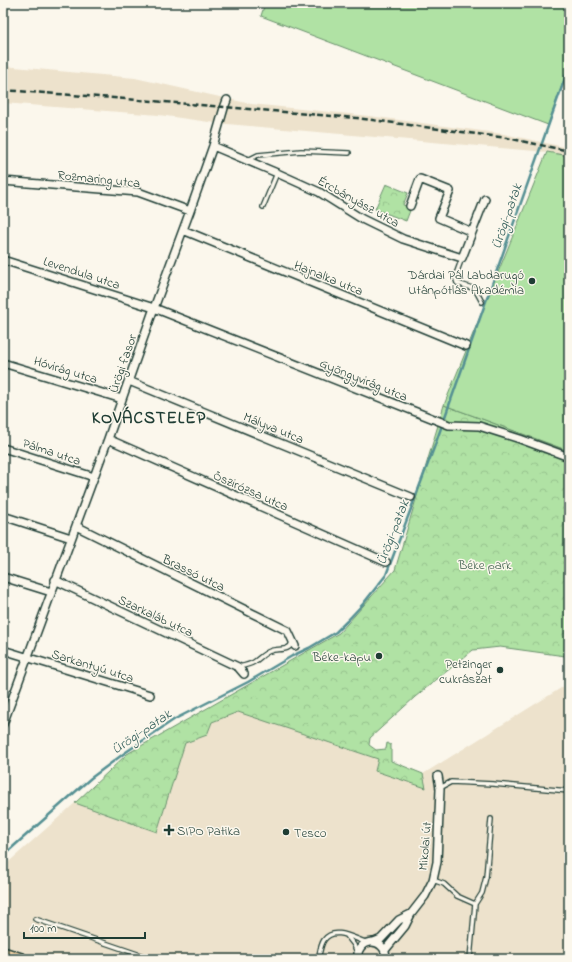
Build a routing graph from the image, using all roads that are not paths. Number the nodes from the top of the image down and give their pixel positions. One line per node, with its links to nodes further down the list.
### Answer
1 (227, 100): 2 (street, Ürögi fasor)
2 (213, 146): 4 (street, Ércbányász utca); 10 (street, Ürögi fasor)
3 (349, 153): 4 (lane)
4 (247, 160): 5 (street, Ércbányász utca)
5 (277, 173): 8 (lane); 13 (street, Ércbányász utca)
6 (3, 181): 10 (street, Rozmaring utca)
7 (485, 199): 12 (street)
8 (263, 206)
9 (410, 206): 12 (street, Ércbányász utca)
10 (190, 211): 11 (street, Ürögi fasor)
11 (182, 230): 16 (street, Ürögi fasor); 17 (street, Hajnalka utca)
12 (472, 232): 13 (street)
13 (462, 258): 15 (lane)
14 (3, 260): 16 (street, Levendula utca)
15 (482, 302)
16 (154, 308): 19 (street, Ürögi fasor); 23 (street, Gyöngyvirág utca)
17 (466, 346)
18 (3, 363): 20 (street, Hóvirág utca)
19 (129, 380): 20 (street, Ürögi fasor); 25 (street, Mályva utca)
20 (122, 399): 21 (street, Ürögi fasor)
21 (108, 440): 24 (street, Ürögi fasor); 29 (street, Őszirózsa utca)
22 (3, 448): 24 (street, Pálma utca)
23 (569, 457)
24 (94, 477): 27 (street, Ürögi fasor)
25 (411, 497)
26 (3, 516): 28 (street)
27 (76, 526): 28 (street, Ürögi fasor); 33 (street, Brassó utca)
28 (71, 538): 31 (street, Ürögi fasor)
29 (386, 562)
30 (3, 577): 32 (street)
31 (55, 580): 32 (street, Ürögi fasor); 36 (street, Szarkaláb utca)
32 (51, 592): 35 (street, Ürögi fasor)
33 (294, 643): 36 (lane)
34 (3, 650): 35 (street, Sarkantyú utca)
35 (28, 658): 38 (street, Sarkantyú utca); 39 (street, Ürögi fasor)
36 (238, 667): 37 (street, Szarkaláb utca)
37 (244, 674)
38 (150, 695)
39 (6, 711): 40 (street, Ürögi fasor)
40 (3, 724)
41 (438, 776): 42 (street, Mikolai út)
42 (440, 789): 43 (lane); 45 (street, Mikolai út)
43 (569, 791)
44 (491, 819): 46 (lane)
45 (433, 880): 46 (lane); 47 (street, Mikolai út)
46 (475, 904): 58 (lane)
47 (411, 914): 50 (street); 51 (street, Mikolai út)
48 (34, 919): 55 (lane)
49 (346, 935): 50 (lane); 53 (lane); 56 (lane)
50 (370, 942): 51 (street); 53 (street)
51 (385, 950): 57 (street)
52 (3, 953): 54 (main road)
53 (357, 957)
54 (21, 959)
55 (152, 959)
56 (318, 959)
57 (386, 959)
58 (470, 959)

